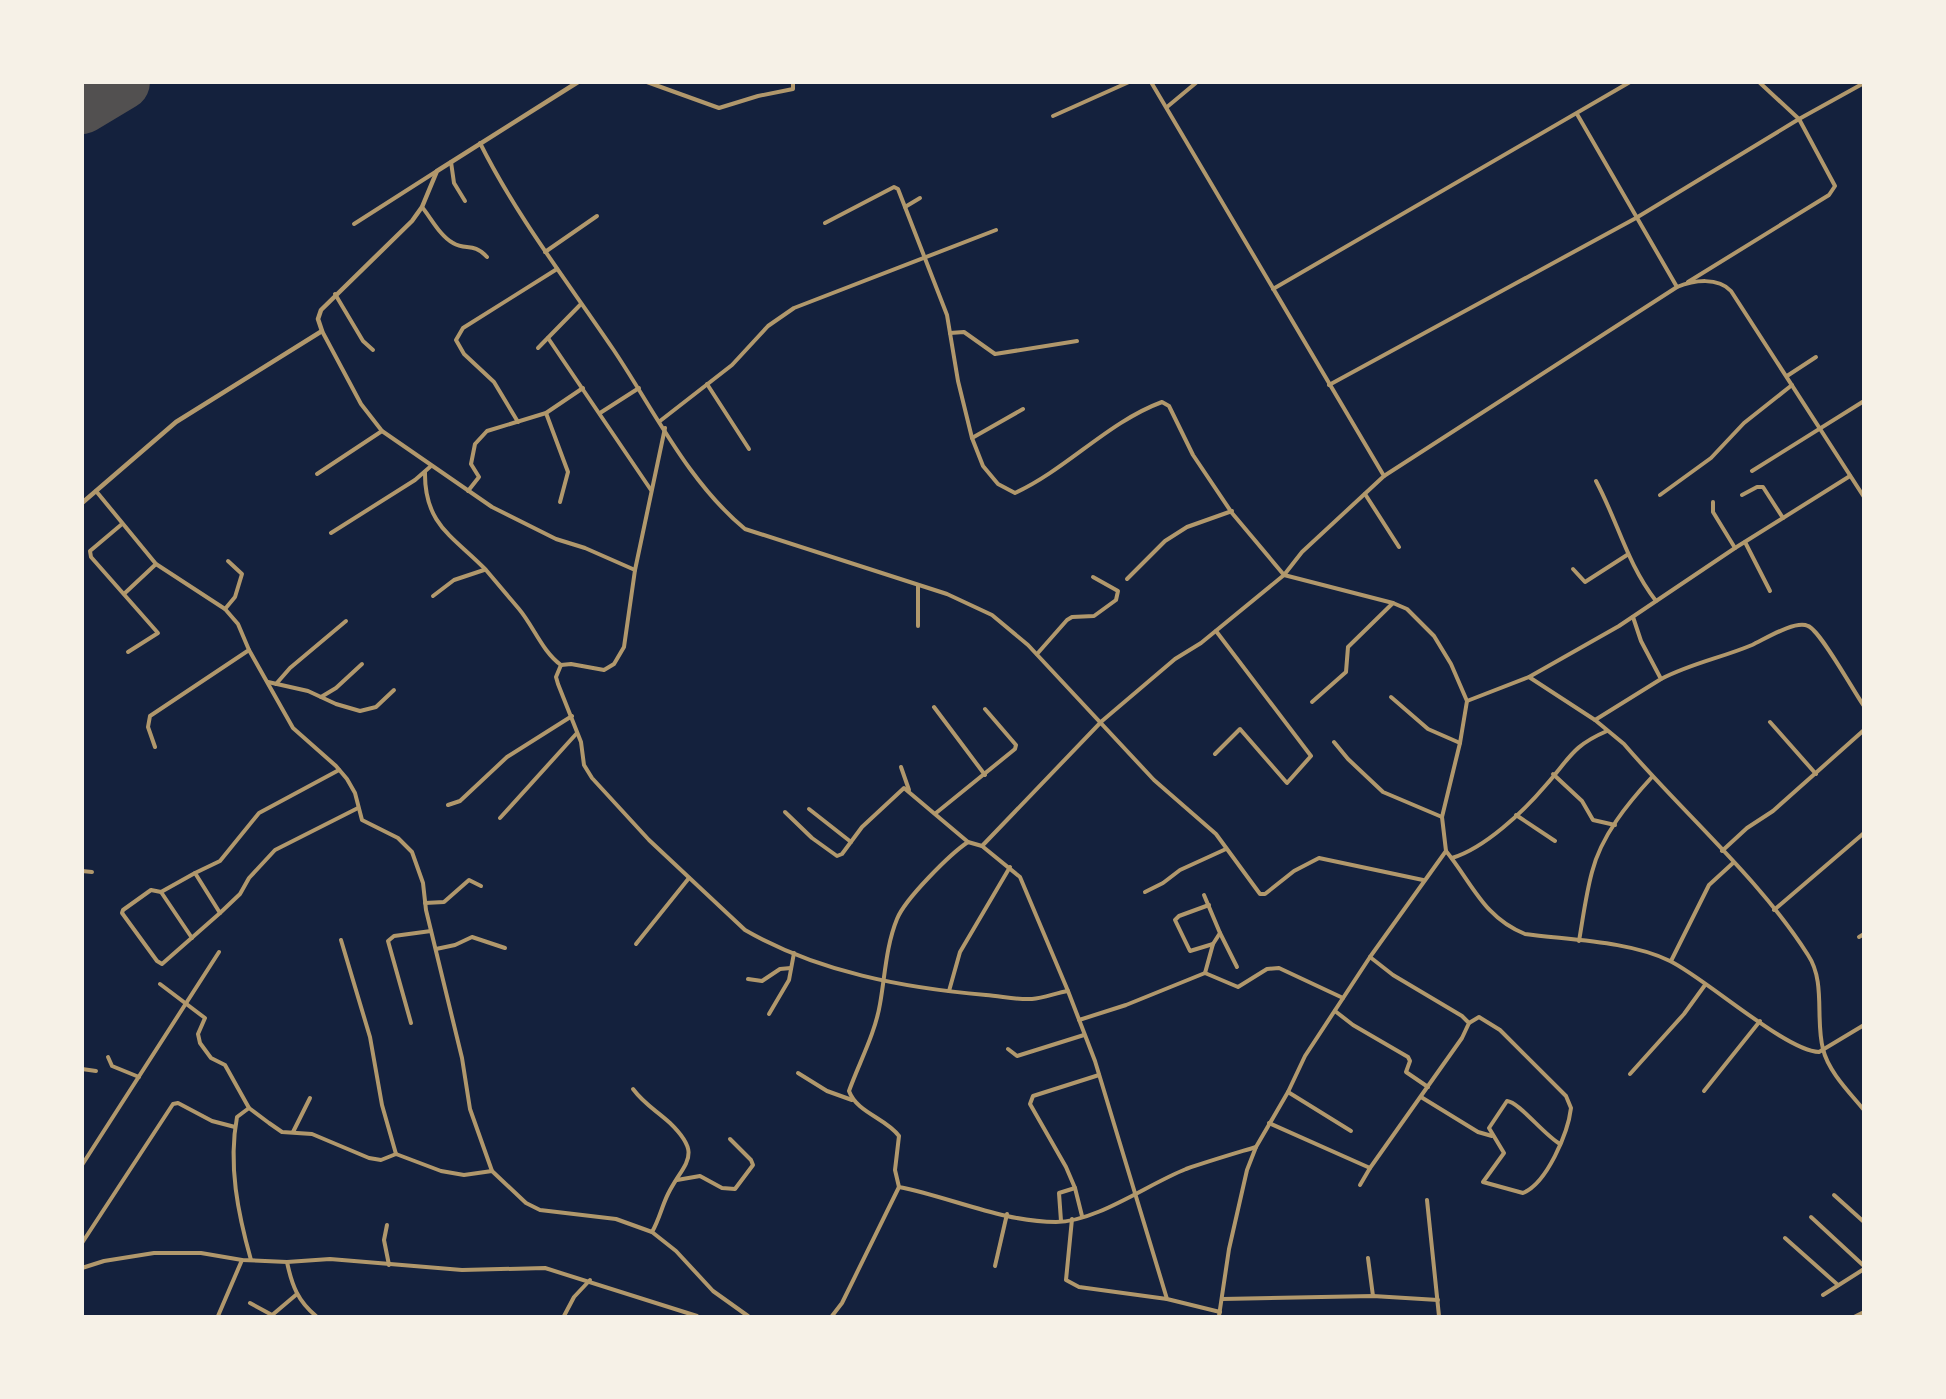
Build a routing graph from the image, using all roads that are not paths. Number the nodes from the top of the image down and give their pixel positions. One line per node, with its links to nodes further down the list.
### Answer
1 (578, 82): 14 (street)
2 (647, 82): 3 (street)
3 (793, 82)
4 (1129, 82): 12 (street)
5 (1152, 82): 10 (street)
6 (1197, 82): 10 (street)
7 (1630, 82): 11 (street)
8 (1759, 82): 13 (street)
9 (1863, 83): 13 (street)
10 (1167, 107): 32 (street)
11 (1577, 114): 22 (street); 32 (street)
12 (1053, 116)
13 (1799, 119): 22 (street); 30 (street)
14 (480, 143): 15 (street); 26 (street)
15 (451, 162): 16 (street); 18 (street)
16 (437, 171): 19 (street); 24 (street)
17 (920, 198): 20 (street)
18 (465, 201)
19 (422, 207): 27 (street); 33 (street)
20 (905, 207): 23 (street); 28 (street)
21 (597, 216): 26 (street)
22 (1636, 218): 31 (street); 44 (street)
23 (825, 223)
24 (354, 224)
25 (996, 230): 28 (street)
26 (545, 252): 29 (street)
27 (487, 257)
28 (925, 257): 36 (street); 43 (street)
29 (557, 269): 34 (street); 53 (street)
30 (1684, 284): 31 (street); 42 (street)
31 (1677, 287): 63 (street)
32 (1273, 289): 44 (street)
33 (335, 293): 35 (street); 40 (street)
34 (581, 304): 37 (street); 47 (street)
35 (322, 331): 56 (street); 66 (street)
36 (950, 333): 38 (street); 57 (street)
37 (548, 338): 39 (street); 46 (street)
38 (1077, 341)
39 (538, 348)
40 (373, 350)
41 (1816, 357): 42 (street)
42 (1787, 376): 45 (street)
43 (707, 384): 52 (street); 58 (street)
44 (1329, 385): 63 (street)
45 (1792, 385): 54 (street); 70 (street)
46 (583, 387): 50 (street); 51 (street)
47 (639, 388): 51 (street); 52 (street)
48 (1863, 401): 54 (street)
49 (1023, 409): 57 (street)
50 (546, 413): 53 (street); 73 (street)
51 (600, 413): 68 (street)
52 (660, 421): 55 (street)
53 (518, 422): 67 (street)
54 (1819, 427): 60 (street); 64 (street)
55 (664, 428): 68 (street); 92 (street)
56 (382, 431): 59 (street); 62 (street)
57 (972, 438): 76 (street)
58 (749, 449)
59 (431, 466): 61 (street); 67 (street)
60 (1752, 471)
61 (425, 472): 79 (street); 87 (street)
62 (317, 474)
63 (1384, 476): 69 (street)
64 (1850, 476): 72 (street); 77 (street)
65 (1596, 481): 83 (street)
66 (96, 491): 75 (street); 78 (street)
67 (468, 491): 88 (street)
68 (652, 491): 88 (street)
69 (1365, 494): 81 (street); 89 (street)
70 (1660, 495)
71 (1742, 495): 77 (street)
72 (1863, 497)
73 (560, 502)
74 (1713, 502): 82 (street)
75 (82, 503)
76 (1232, 511): 89 (street); 91 (street)
77 (1783, 518): 80 (street)
78 (122, 524): 85 (street); 94 (street)
79 (330, 533)
80 (1745, 542): 82 (street); 93 (street)
81 (1399, 547)
82 (1736, 548): 96 (street)
83 (1627, 555): 86 (street); 96 (street)
84 (228, 561): 98 (street)
85 (156, 564): 94 (street); 98 (street)
86 (1572, 569)
87 (485, 570): 95 (street); 107 (street)
88 (635, 570): 107 (street)
89 (1284, 575): 97 (street); 102 (street)
90 (1093, 577): 105 (street)
91 (1127, 579)
92 (918, 585): 101 (street); 105 (street)
93 (1770, 591)
94 (125, 592): 104 (street)
95 (433, 596)
96 (1656, 601): 99 (street)
97 (1393, 603): 115 (street); 116 (street)
98 (225, 609): 103 (street)
99 (1633, 617): 108 (street); 109 (street)
100 (346, 621): 111 (street)
101 (918, 626)
102 (1216, 630): 122 (street); 130 (street)
103 (249, 650): 110 (street); 129 (street)
104 (128, 652)
105 (1037, 654): 122 (street)
106 (362, 664): 113 (street)
107 (561, 665): 120 (street)
108 (1529, 677): 115 (street); 121 (street)
109 (1661, 679): 117 (street); 121 (street)
110 (267, 682): 111 (street); 132 (street)
111 (276, 684): 113 (street)
112 (394, 690): 113 (street)
113 (320, 697)
114 (1391, 697): 128 (street)
115 (1467, 700): 128 (street)
116 (1312, 702)
117 (1863, 706)
118 (934, 707): 135 (street)
119 (985, 709): 135 (street)
120 (572, 716): 126 (street); 138 (street)
121 (1595, 720): 125 (street)
122 (1102, 722): 151 (street); 152 (street)
123 (1770, 722): 134 (street)
124 (1863, 730): 134 (street)
125 (1608, 731): 133 (street); 136 (street)
126 (578, 733): 145 (street); 161 (street)
127 (1334, 742): 144 (street)
128 (1460, 743): 144 (street)
129 (155, 747)
130 (1215, 754)
131 (901, 767): 137 (street)
132 (339, 770): 139 (street); 160 (street)
133 (1553, 774): 143 (street); 146 (street)
134 (1816, 774): 154 (street)
135 (985, 775): 142 (street)
136 (1652, 777): 146 (street); 154 (street)
137 (909, 790): 142 (street); 149 (street)
138 (448, 805)
139 (358, 807): 167 (street); 170 (street)
140 (809, 809): 149 (street)
141 (785, 812): 149 (street)
142 (936, 813): 150 (street)
143 (1516, 815): 148 (street); 155 (street)
144 (1442, 817): 153 (street)
145 (500, 818)
146 (1615, 826): 177 (street)
147 (1863, 832): 169 (street)
148 (1555, 841)
149 (851, 842)
150 (968, 842): 151 (street); 190 (street)
151 (982, 846): 157 (street)
152 (1226, 849): 162 (street); 165 (street)
153 (1446, 850): 155 (street); 162 (street)
154 (1722, 851): 156 (street)
155 (1452, 858): 177 (street)
156 (1733, 863): 169 (street); 185 (street)
157 (1010, 867): 193 (street); 194 (street)
158 (82, 872): 159 (street)
159 (92, 872)
160 (195, 873): 164 (street); 170 (street)
161 (689, 878): 178 (street); 183 (street)
162 (1423, 880): 184 (street)
163 (481, 886): 167 (street)
164 (161, 892): 175 (street); 175 (street)
165 (1145, 892)
166 (1204, 895): 168 (street)
167 (425, 903): 171 (street)
168 (1209, 905): 172 (street); 179 (street)
169 (1774, 910): 206 (street)
170 (220, 913): 175 (street)
171 (431, 931): 181 (street); 201 (street)
172 (1220, 933): 179 (street); 186 (street)
173 (1863, 934): 174 (street)
174 (1859, 937)
175 (192, 938)
176 (341, 940): 231 (street)
177 (1579, 941): 185 (street)
178 (636, 944)
179 (1213, 944): 188 (street)
180 (505, 948): 181 (street)
181 (436, 949): 234 (street)
182 (219, 952): 196 (street)
183 (794, 953): 187 (street); 190 (street)
184 (1370, 957): 195 (street); 202 (street)
185 (1671, 961): 192 (street)
186 (1237, 967)
187 (791, 968): 189 (street); 198 (street)
188 (1205, 973): 195 (street); 199 (street)
189 (748, 979)
190 (882, 980): 193 (street); 220 (street)
191 (159, 984): 196 (street)
192 (1705, 985): 200 (street); 211 (street)
193 (949, 991): 194 (street)
194 (1068, 991): 199 (street)
195 (1343, 998): 197 (street)
196 (188, 1004): 213 (street); 221 (street)
197 (1335, 1011): 214 (street); 217 (street)
198 (769, 1014)
199 (1079, 1020): 204 (street)
200 (1760, 1021): 206 (street); 216 (street)
201 (411, 1023)
202 (1469, 1023): 214 (street); 229 (street)
203 (1863, 1025): 206 (street)
204 (1085, 1035): 205 (street); 212 (street)
205 (1008, 1049)
206 (1823, 1050): 222 (street)
207 (108, 1057): 213 (street)
208 (82, 1069): 209 (street)
209 (96, 1071)
210 (798, 1073): 220 (street)
211 (1630, 1074)
212 (1099, 1075): 238 (street); 239 (street)
213 (140, 1077): 232 (street)
214 (1428, 1087): 218 (street)
215 (633, 1089): 235 (street)
216 (1704, 1091)
217 (1288, 1092): 223 (street); 225 (street)
218 (1421, 1097): 227 (street); 233 (street)
219 (310, 1098): 226 (street)
220 (852, 1100): 237 (street)
221 (249, 1108): 224 (street); 226 (street)
222 (1863, 1110)
223 (1269, 1124): 230 (street); 233 (street)
224 (235, 1127): 251 (street); 254 (street)
225 (1351, 1131)
226 (293, 1132): 231 (street)
227 (1492, 1136): 229 (street); 229 (street)
228 (730, 1138): 235 (street)
229 (1560, 1144)
230 (1256, 1147): 239 (street); 266 (street)
231 (396, 1154): 234 (street)
232 (82, 1165)
233 (1370, 1168): 236 (street)
234 (492, 1171): 249 (street)
235 (677, 1181): 249 (street)
236 (1360, 1185)
237 (899, 1187): 242 (street); 277 (street)
238 (1075, 1188): 243 (street); 246 (street)
239 (1137, 1191): 243 (street); 265 (street)
240 (1834, 1195): 247 (street)
241 (1427, 1200): 267 (street)
242 (1007, 1214): 246 (street); 257 (street)
243 (1082, 1216): 245 (street)
244 (1811, 1217): 258 (street)
245 (1072, 1219): 246 (street); 265 (street)
246 (1061, 1221)
247 (1863, 1222)
248 (387, 1225): 256 (street)
249 (652, 1232): 276 (street)
250 (1785, 1238): 261 (street)
251 (82, 1243)
252 (1368, 1258): 264 (street)
253 (242, 1260): 254 (street); 259 (street); 272 (street)
254 (250, 1260): 255 (street)
255 (286, 1262): 256 (street); 262 (street)
256 (389, 1265): 260 (street)
257 (995, 1266)
258 (1863, 1267): 261 (street)
259 (82, 1268)
260 (590, 1280): 274 (street); 275 (street)
261 (1838, 1285): 263 (street)
262 (297, 1294): 271 (street); 273 (street)
263 (1823, 1295)
264 (1373, 1296): 266 (street); 267 (street)
265 (1167, 1299): 270 (street)
266 (1222, 1299): 270 (street)
267 (1438, 1300): 278 (street)
268 (250, 1303): 271 (street)
269 (1863, 1312): 279 (street)
270 (1220, 1314)
271 (272, 1316)
272 (218, 1317)
273 (316, 1317)
274 (564, 1317)
275 (698, 1317)
276 (748, 1317)
277 (832, 1317)
278 (1439, 1317)
279 (1856, 1317)

